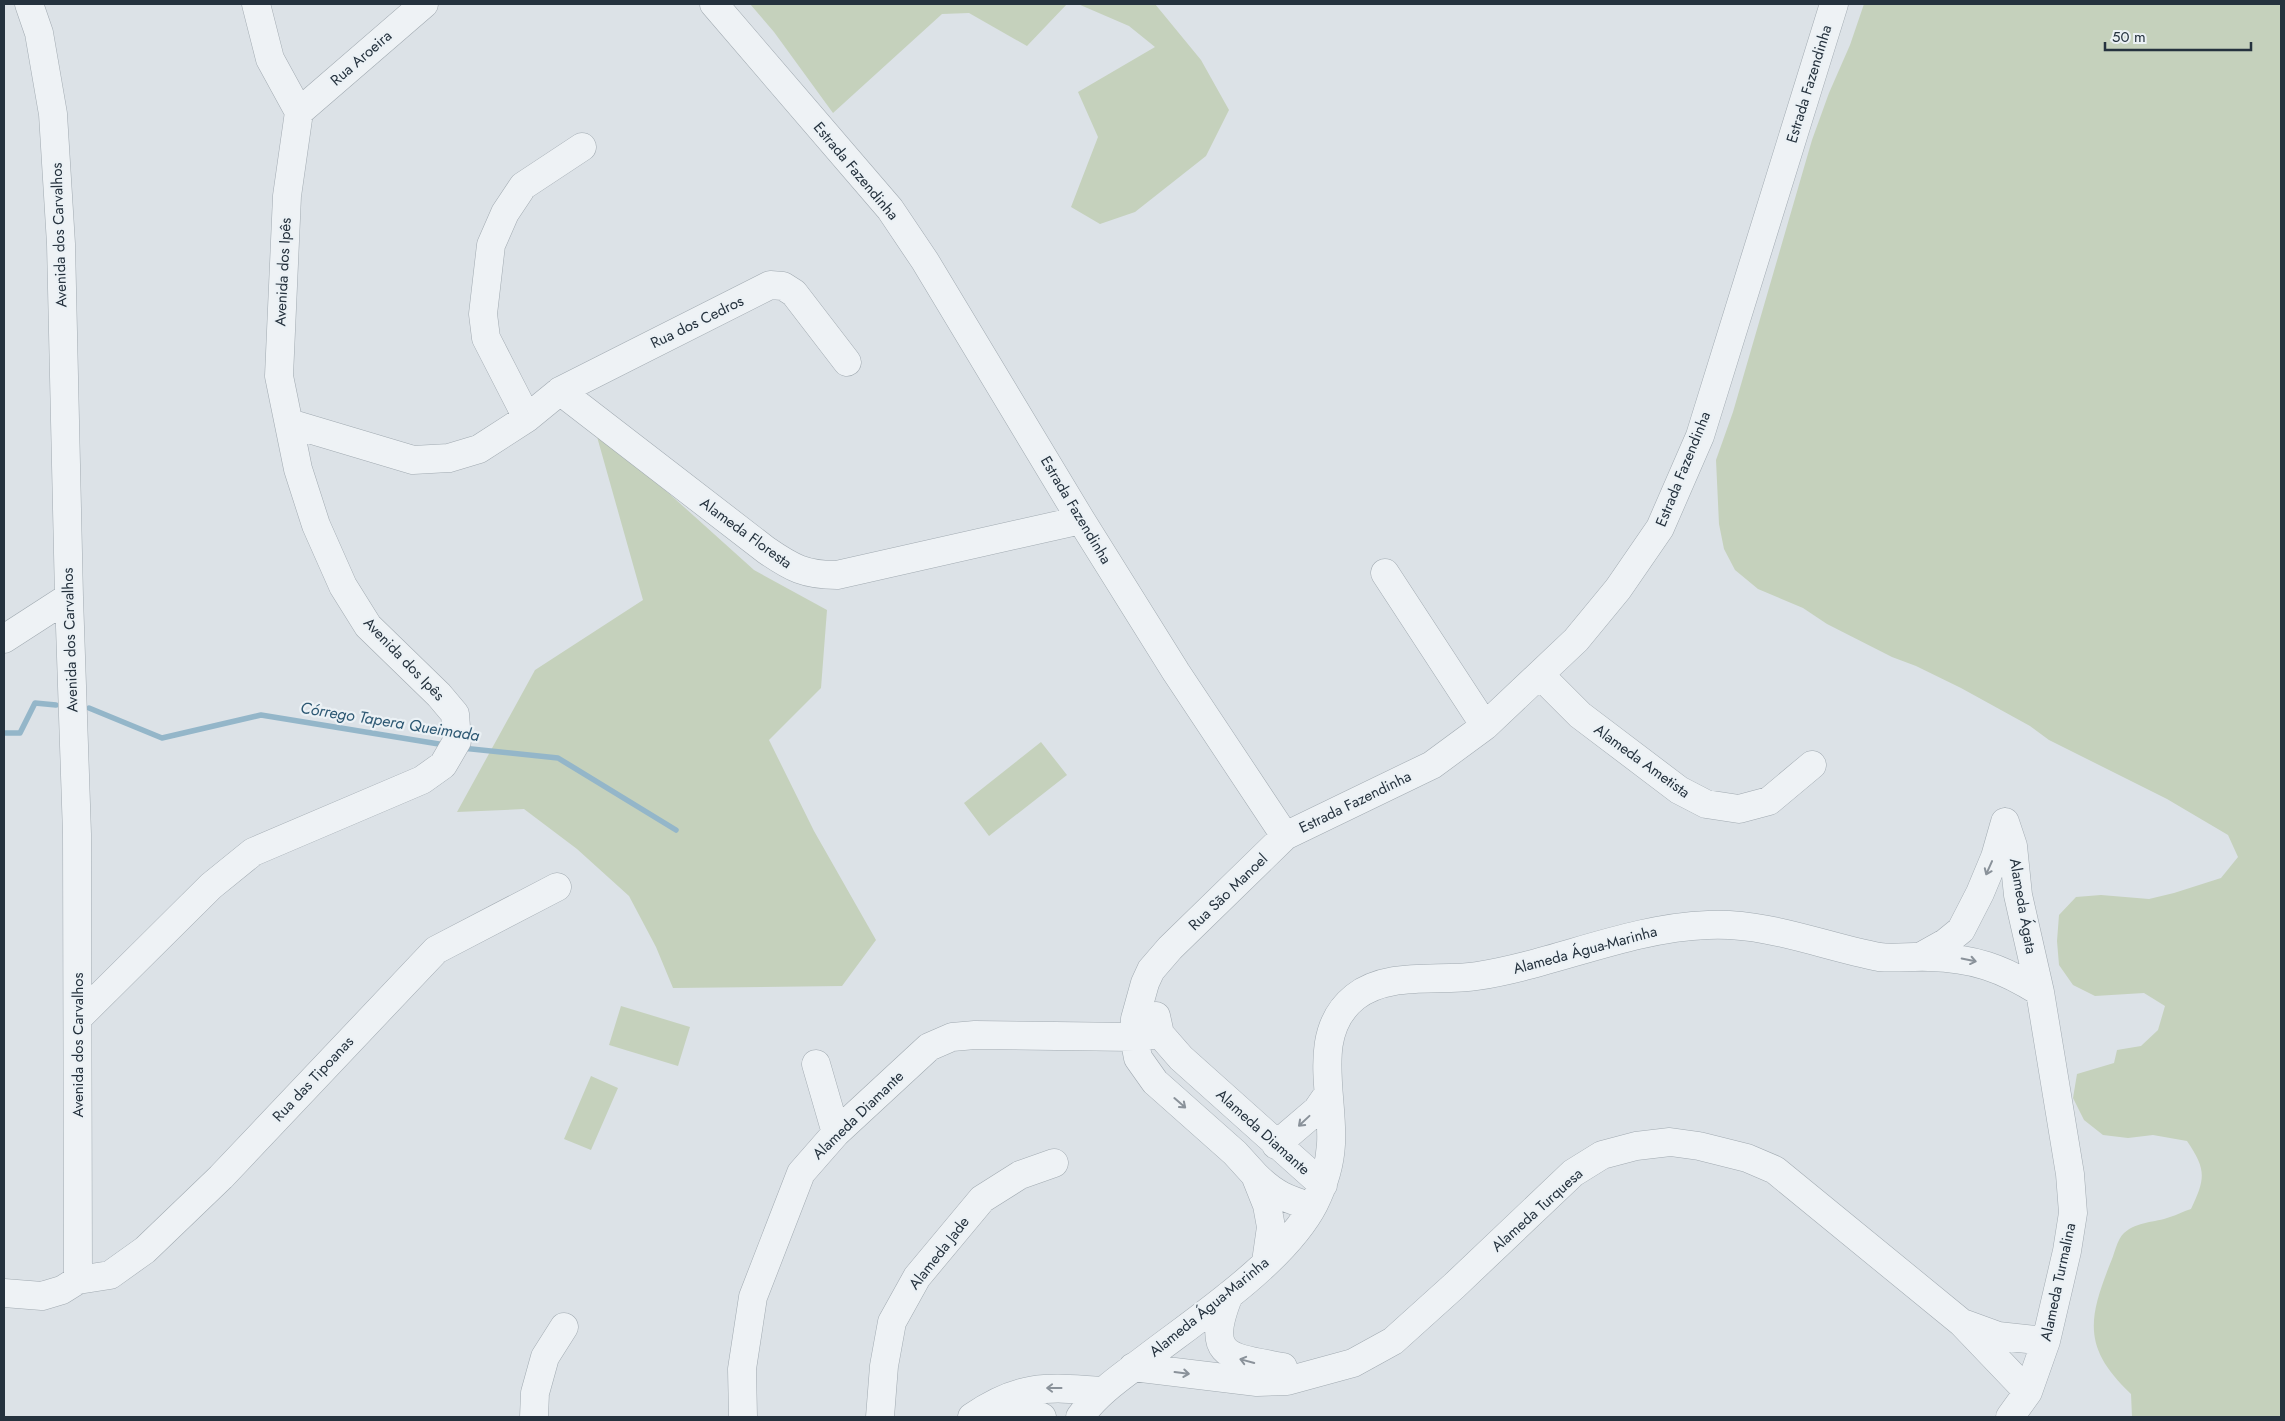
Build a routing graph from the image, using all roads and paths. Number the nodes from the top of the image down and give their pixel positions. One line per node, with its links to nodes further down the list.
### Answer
1 (29, 4): 14 (street, Avenida dos Carvalhos)
2 (256, 4): 6 (street)
3 (424, 4): 6 (street, Rua Aroeira)
4 (714, 4): 12 (street, Estrada Fazendinha)
5 (1834, 4): 16 (street, Estrada Fazendinha)
6 (299, 112): 11 (street, Avenida dos Ipês)
7 (582, 148): 10 (street)
8 (847, 362): 9 (street, Rua dos Cedros)
9 (560, 391): 10 (street, Rua dos Cedros); 12 (street, Alameda Floresta)
10 (528, 418): 11 (street, Rua dos Cedros)
11 (289, 423): 24 (street, Avenida dos Ipês)
12 (1081, 520): 20 (street, Estrada Fazendinha)
13 (1385, 573): 17 (street)
14 (69, 597): 15 (street); 24 (street, Avenida dos Carvalhos)
15 (4, 639)
16 (1540, 675): 17 (street, Estrada Fazendinha); 18 (street, Alameda Ametista)
17 (1485, 726): 20 (street, Estrada Fazendinha)
18 (1812, 765)
19 (2004, 822): 22 (street, Alameda Água-Marinha, one-way to 22); 23 (street, Alameda Ágata)
20 (1285, 836): 25 (street, Rua São Manoel)
21 (557, 887): 37 (street, Rua das Tipoanas)
22 (1920, 956): 23 (street, Alameda Água-Marinha, one-way to 23); 29 (street, Alameda Água-Marinha)
23 (2040, 992): 42 (street, Alameda Turmalina)
24 (78, 1018): 37 (street, Avenida dos Carvalhos)
25 (1147, 1036): 26 (street, Alameda Diamante); 28 (street); 30 (street, Alameda Diamante)
26 (1181, 1058): 28 (street); 31 (street, Alameda Diamante)
27 (816, 1064): 30 (street)
28 (1155, 1082): 32 (street, one-way to 32)
29 (1328, 1094): 31 (street, one-way to 31); 35 (street, Alameda Água-Marinha)
30 (836, 1132): 49 (street, Alameda Diamante)
31 (1268, 1138): 32 (street); 35 (street, Alameda Diamante)
32 (1236, 1152): 34 (street)
33 (1054, 1163): 50 (street, Alameda Jade)
34 (1255, 1175): 35 (street); 36 (street)
35 (1318, 1196): 36 (street, Alameda Água-Marinha)
36 (1266, 1262): 39 (street, Alameda Água-Marinha)
37 (78, 1280): 38 (street, Rua das Tipoanas)
38 (4, 1293)
39 (1230, 1294): 43 (street, Alameda Água-Marinha); 44 (street, Alameda Turquesa, one-way to 39)
40 (1962, 1323): 42 (street, Alameda Turquesa); 44 (street, Alameda Turquesa); 46 (street, Alameda Turquesa)
41 (564, 1327): 48 (street)
42 (2046, 1341): 46 (street, Alameda Turmalina)
43 (1133, 1367): 44 (street, Alameda Turquesa, one-way to 44); 45 (street, Alameda Água-Marinha)
44 (1330, 1370)
45 (1103, 1391): 47 (street, one-way to 47); 52 (street, Alameda Água-Marinha)
46 (2028, 1392): 53 (street, Alameda Turmalina)
47 (978, 1413): 51 (street)
48 (534, 1417)
49 (743, 1417)
50 (880, 1417)
51 (1042, 1417)
52 (1080, 1417)
53 (2010, 1417)

